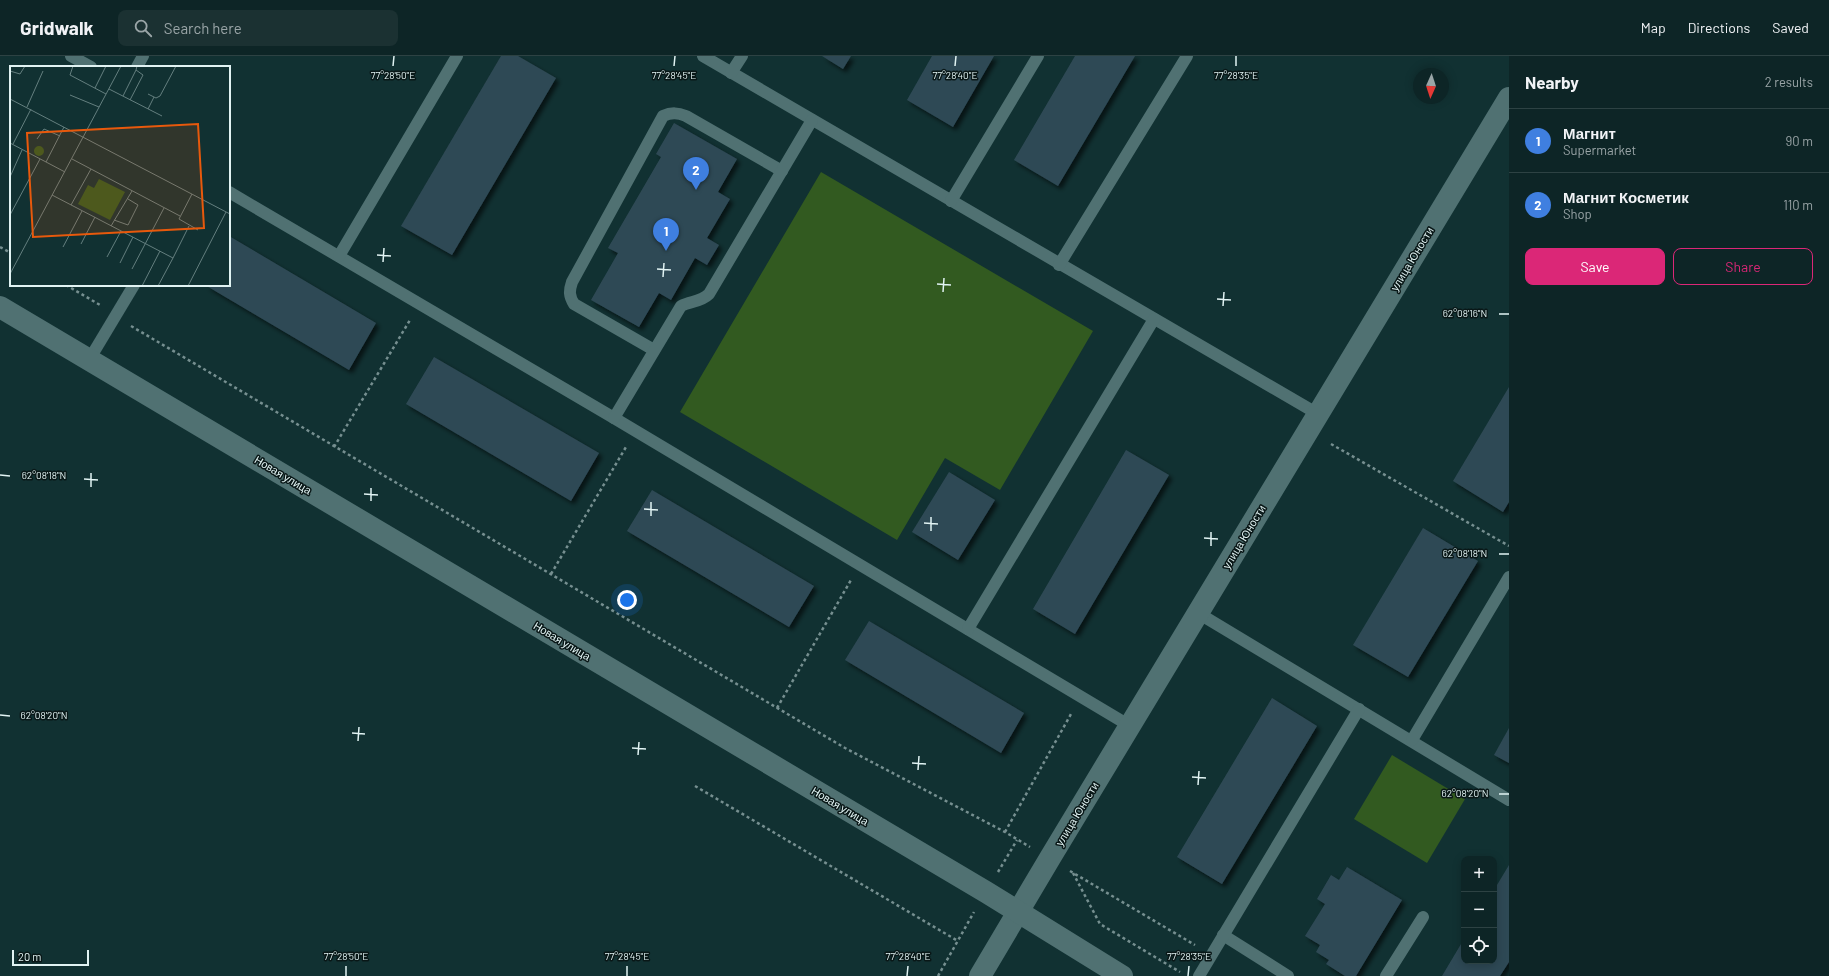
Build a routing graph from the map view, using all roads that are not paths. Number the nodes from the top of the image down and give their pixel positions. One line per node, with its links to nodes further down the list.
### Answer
1 (71, 56): 8 (lane)
2 (143, 56): 9 (lane)
3 (457, 56): 16 (lane)
4 (703, 56): 10 (lane)
5 (742, 56): 10 (lane)
6 (1038, 56): 15 (lane)
7 (1187, 56): 17 (lane)
8 (88, 66)
9 (138, 66)
10 (732, 73): 12 (lane)
11 (1509, 98): 23 (street, улица Юности)
12 (812, 120): 13 (lane); 15 (lane)
13 (782, 171): 21 (lane); 21 (lane)
14 (230, 193): 16 (lane)
15 (951, 201): 17 (lane)
16 (338, 256): 24 (lane)
17 (1059, 265): 20 (lane)
18 (133, 286): 22 (lane)
19 (0, 307): 22 (street, Новая улица)
20 (1154, 319): 23 (lane); 27 (lane)
21 (654, 350): 24 (lane)
22 (89, 360): 32 (street, Новая улица)
23 (1318, 414): 26 (street, улица Юности)
24 (614, 418): 27 (lane)
25 (1509, 577): 30 (lane)
26 (1198, 613): 28 (lane); 29 (street, улица Юности)
27 (968, 629): 29 (lane)
28 (1359, 709): 30 (lane); 34 (lane)
29 (1130, 726): 32 (street, улица Юности)
30 (1412, 740): 31 (lane)
31 (1509, 800)
32 (1018, 912): 35 (street, улица Юности); 36 (street, Новая улица)
33 (1423, 917): 39 (lane)
34 (1223, 935): 37 (lane); 38 (lane)
35 (980, 976)
36 (1122, 976)
37 (1199, 976)
38 (1288, 976)
39 (1386, 976)

